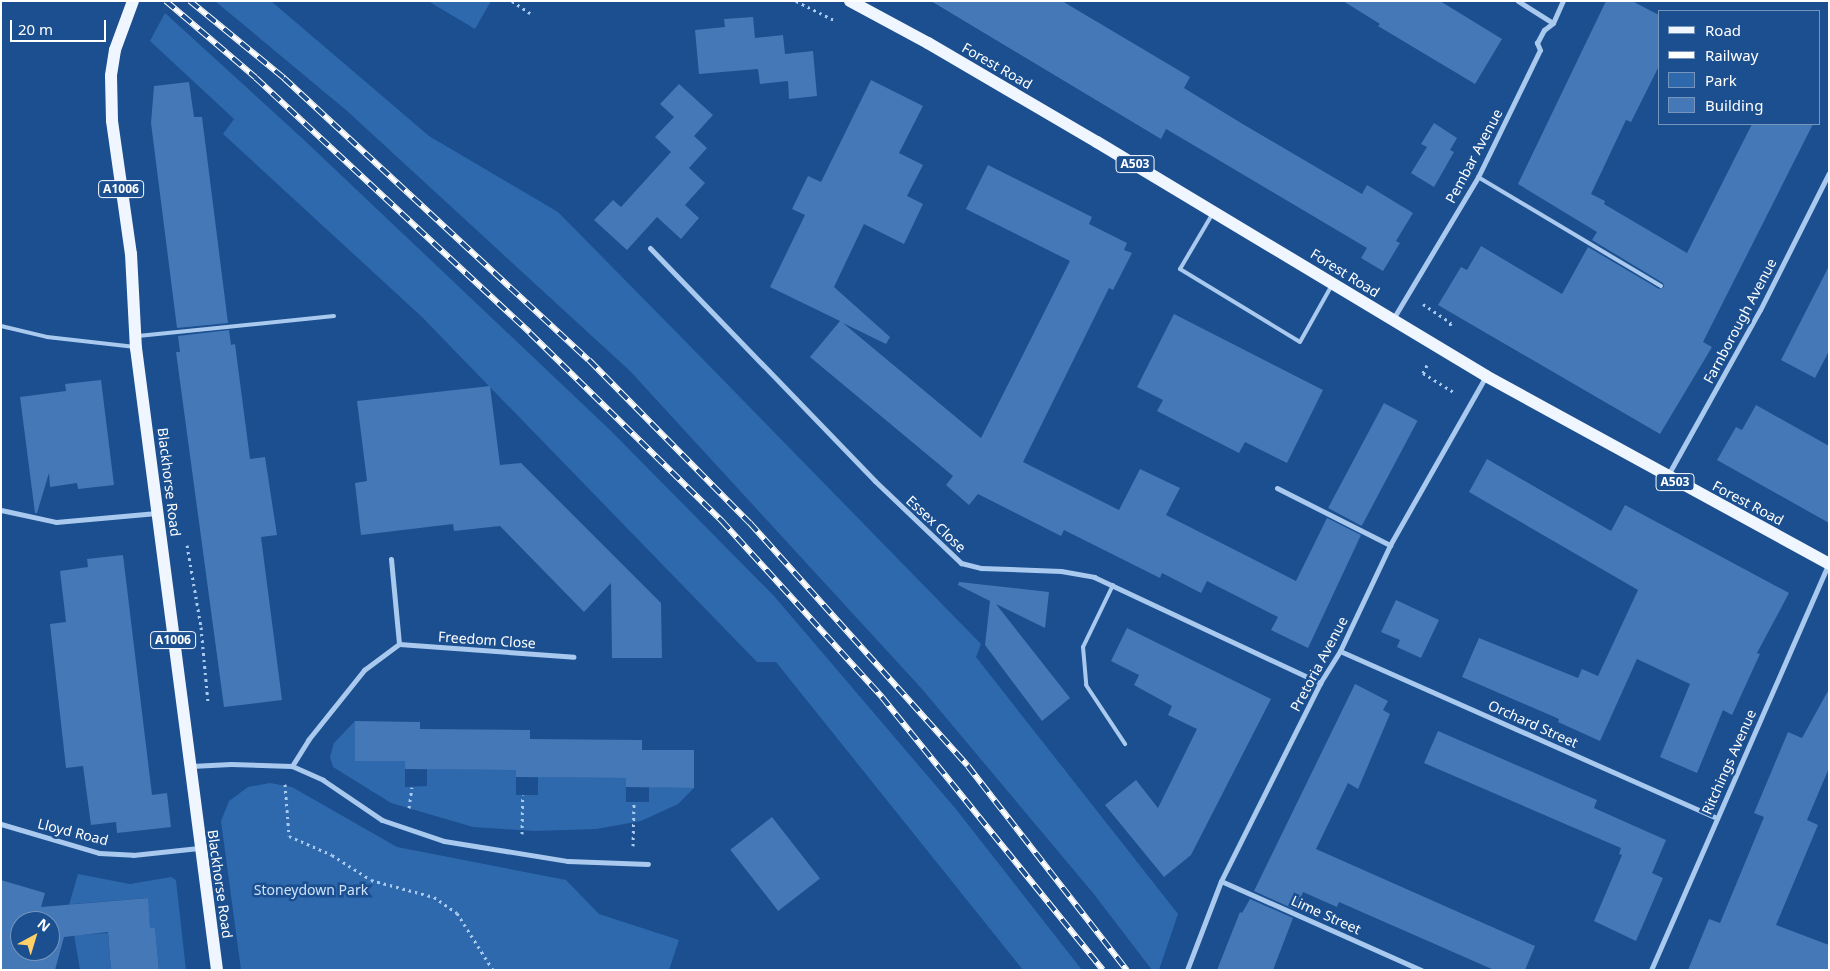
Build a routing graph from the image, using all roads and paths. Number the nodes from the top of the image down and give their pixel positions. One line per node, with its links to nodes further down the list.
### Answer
1 (133, 1): 19 (main road, Blackhorse Road / A1006)
2 (512, 1): 6 (path)
3 (850, 1): 10 (main road, Forest Road / A503)
4 (1518, 1): 7 (street)
5 (1564, 1): 7 (street, Pembar Avenue)
6 (530, 13)
7 (1553, 23): 9 (street, Pembar Avenue)
8 (1829, 173): 23 (street, Farnborough Avenue)
9 (1478, 177): 13 (lane); 16 (street, Pembar Avenue)
10 (1214, 211): 12 (main road, Forest Road / A503); 12 (lane)
11 (650, 248): 30 (street, Essex Close)
12 (1333, 283): 16 (main road, Forest Road / A503)
13 (1661, 286)
14 (1430, 309): 17 (path)
15 (334, 316): 19 (lane)
16 (1393, 319): 21 (main road, Forest Road / A503)
17 (1452, 324)
18 (1, 326): 19 (lane)
19 (136, 342): 26 (main road, Blackhorse Road / A1006)
20 (1426, 366): 22 (path)
21 (1486, 376): 22 (street, Pretoria Avenue); 23 (main road, Forest Road / A503)
22 (1472, 403): 27 (street, Pretoria Avenue)
23 (1667, 477): 29 (main road, Forest Road / A503)
24 (1277, 488): 27 (street)
25 (1, 510): 26 (street)
26 (158, 512): 38 (main road, Blackhorse Road / A1006)
27 (1390, 545): 32 (street, Pretoria Avenue)
28 (391, 559): 31 (street)
29 (1828, 563): 41 (street, Ritchings Avenue)
30 (1113, 585): 34 (street, Essex Close); 35 (lane)
31 (399, 644): 33 (street, Freedom Close); 37 (street)
32 (1340, 651): 34 (street, Pretoria Avenue); 41 (street, Orchard Street)
33 (574, 657)
34 (1320, 683): 47 (street, Pretoria Avenue)
35 (1125, 744)
36 (283, 766): 37 (street); 38 (street); 49 (path)
37 (292, 766): 44 (street)
38 (188, 767): 43 (main road, Blackhorse Road / A1006)
39 (523, 795): 44 (path)
40 (634, 802): 45 (path)
41 (1716, 818): 52 (street, Ritchings Avenue)
42 (1, 824): 43 (street, Lloyd Road)
43 (199, 848): 48 (main road, Blackhorse Road / A1006)
44 (522, 855): 45 (street)
45 (633, 863): 46 (street)
46 (648, 864)
47 (1221, 881): 50 (street, Pretoria Avenue); 51 (street, Lime Street)
48 (217, 970)
49 (493, 970)
50 (1187, 970)
51 (1421, 970)
52 (1651, 970)

